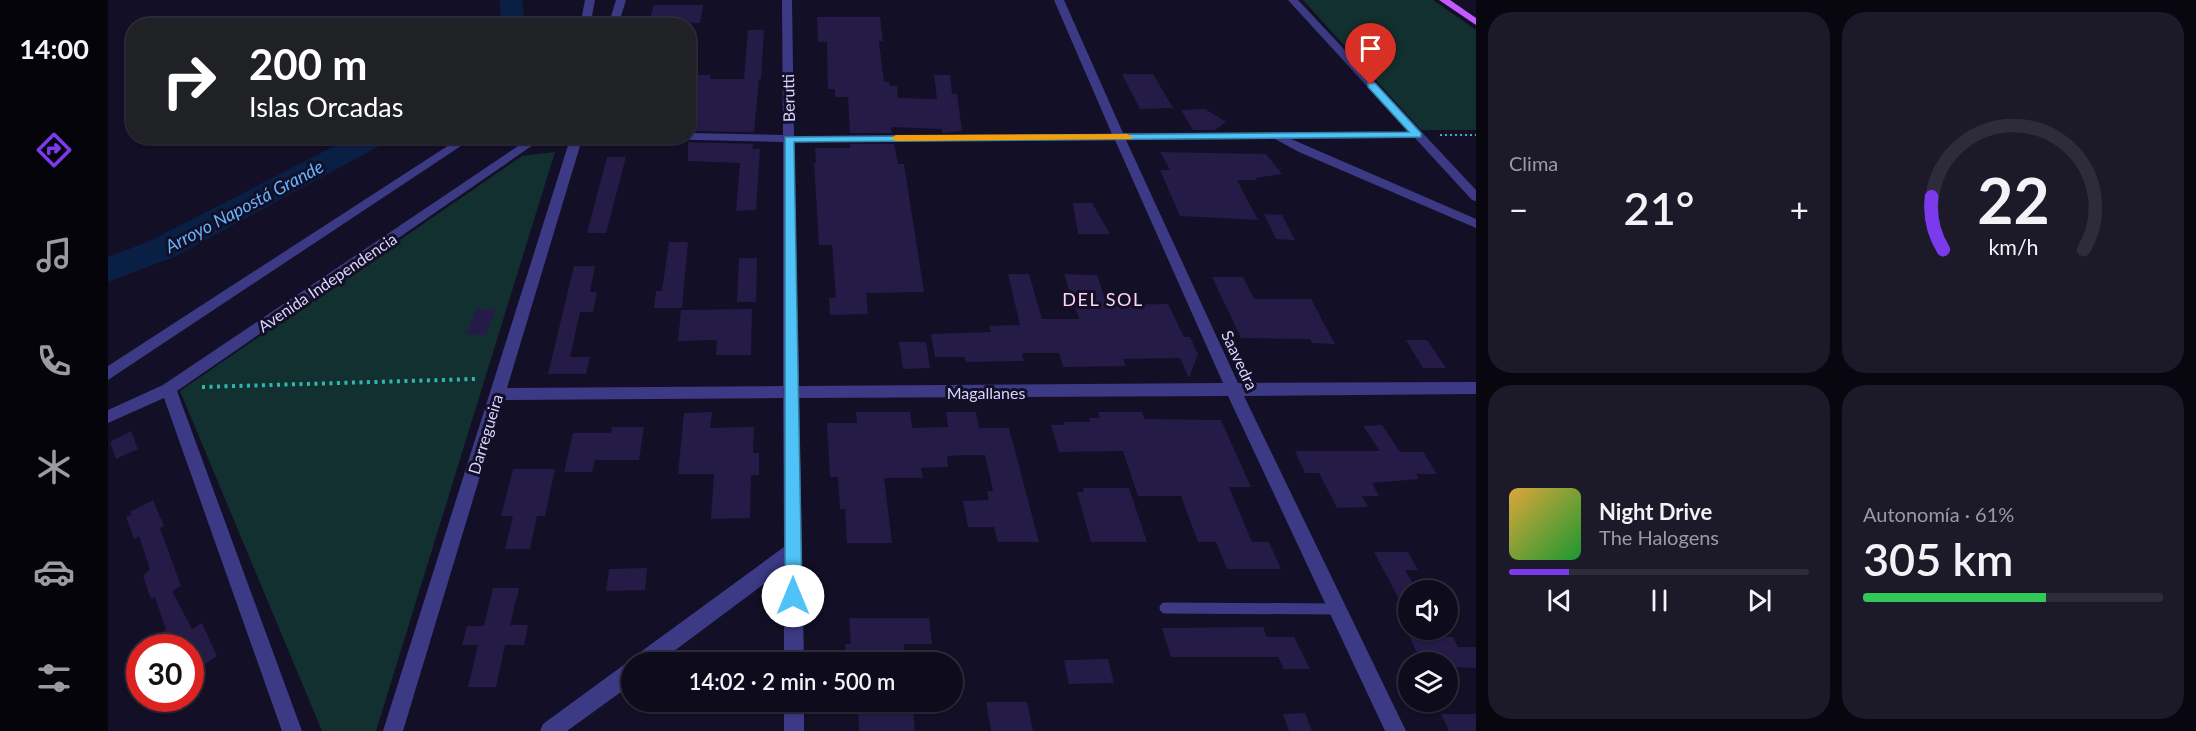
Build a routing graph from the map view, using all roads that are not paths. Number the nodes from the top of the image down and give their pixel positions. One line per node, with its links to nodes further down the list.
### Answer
1 (590, 0): 7 (street)
2 (621, 0): 8 (street)
3 (787, 0): 14 (street, Berutti)
4 (1059, 0): 13 (street, Saavedra)
5 (1293, 0): 11 (street)
6 (1444, 0): 9 (main road)
7 (587, 18)
8 (615, 18)
9 (1476, 22)
10 (1274, 134): 11 (street); 13 (street); 19 (street)
11 (1418, 135): 18 (street)
12 (696, 137): 14 (street)
13 (1118, 137): 14 (street); 23 (street, Saavedra)
14 (789, 139): 24 (street, Berutti)
15 (459, 144): 20 (street)
16 (529, 144): 22 (street, Avenida Independencia)
17 (575, 144): 25 (street, Darregueira)
18 (1476, 197)
19 (1476, 224)
20 (108, 374)
21 (1476, 388): 23 (street, Magallanes)
22 (168, 389): 27 (street, Avenida Independencia); 36 (street)
23 (1235, 391): 24 (street, Magallanes); 31 (street, Saavedra)
24 (791, 393): 25 (street, Magallanes); 29 (street, Berutti)
25 (497, 394): 37 (street, Darregueira)
26 (108, 406): 27 (street)
27 (128, 408): 28 (street, Avenida Independencia)
28 (108, 417)
29 (793, 551): 32 (street); 33 (street, Berutti)
30 (1165, 608): 31 (lane)
31 (1336, 609): 40 (street, Saavedra)
32 (657, 652)
33 (794, 652)
34 (621, 679): 38 (street)
35 (794, 712): 39 (street)
36 (292, 731)
37 (393, 731)
38 (550, 731)
39 (794, 731)
40 (1396, 731)

